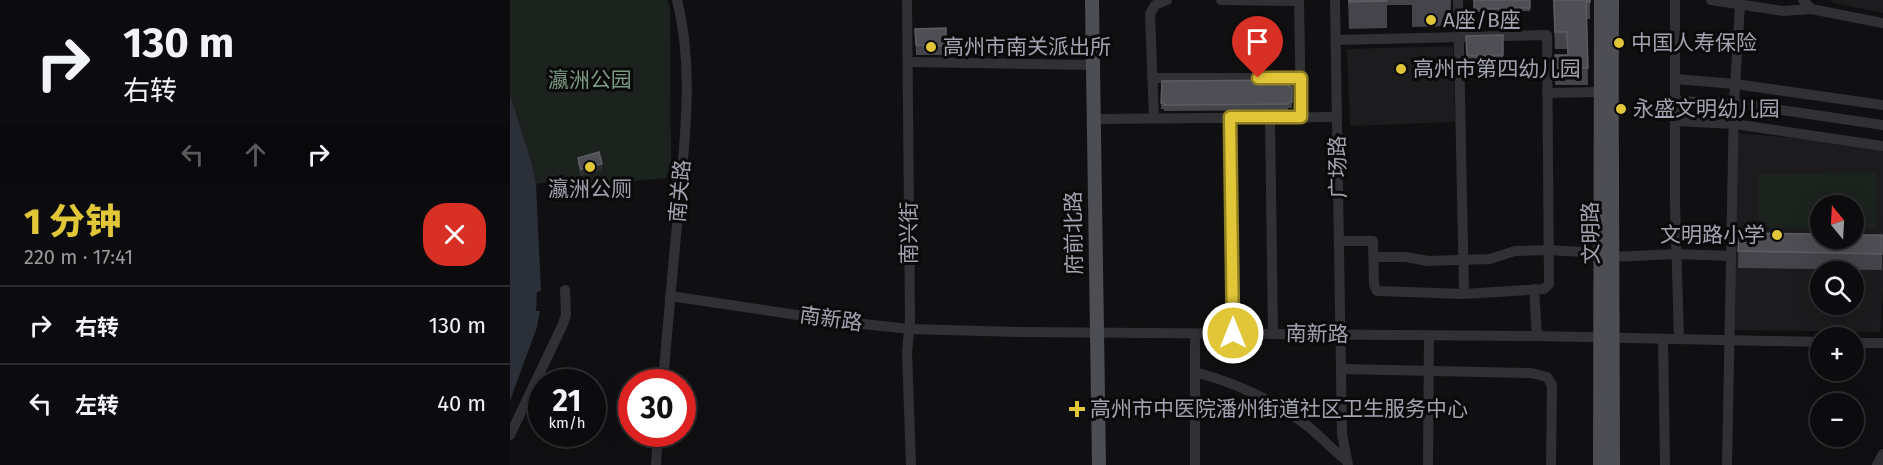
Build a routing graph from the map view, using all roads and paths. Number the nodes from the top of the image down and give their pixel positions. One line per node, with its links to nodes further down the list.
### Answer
1 (677, 0): 17 (street, 南关路)
2 (687, 0): 17 (street)
3 (907, 0): 21 (street, 南兴街)
4 (1092, 0): 22 (main road, 府前北路)
5 (1167, 0): 23 (street)
6 (1221, 0): 14 (street)
7 (1335, 0): 20 (street, 广场路)
8 (1458, 0): 19 (street)
9 (1600, 0): 27 (main road, 文明路)
10 (1612, 0): 45 (main road, 文明路)
11 (1675, 0): 25 (street)
12 (1710, 0): 15 (street)
13 (1803, 0): 16 (street)
14 (1299, 1): 24 (street)
15 (1740, 5): 16 (street); 26 (street)
16 (1811, 9): 18 (street)
17 (683, 23): 52 (street, 南关路)
18 (1883, 23)
19 (1459, 37): 20 (street); 28 (street); 48 (street)
20 (1336, 40): 35 (street, 广场路)
21 (908, 62): 22 (street); 53 (street, 南兴街)
22 (1093, 65): 37 (main road, 府前北路)
23 (1152, 78): 24 (street); 36 (street)
24 (1301, 78): 34 (street)
25 (1675, 80): 26 (street); 29 (street)
26 (1735, 84): 30 (street); 31 (street)
27 (1601, 92): 28 (street); 45 (main road, 文明路)
28 (1546, 93): 43 (street)
29 (1675, 101): 30 (street); 38 (street)
30 (1734, 103): 39 (street); 40 (street)
31 (1883, 105)
32 (1230, 117): 33 (street); 36 (street); 55 (street)
33 (1270, 117): 34 (street); 57 (street)
34 (1301, 117): 35 (street)
35 (1337, 117): 42 (street, 广场路)
36 (1154, 118): 37 (street)
37 (1094, 119): 54 (main road, 府前北路)
38 (1675, 121): 39 (street); 44 (street)
39 (1734, 124): 41 (street); 46 (street)
40 (1883, 125)
41 (1883, 146)
42 (1340, 242): 47 (street); 58 (street, 广场路)
43 (1548, 250): 45 (street); 48 (street); 50 (street)
44 (1677, 254): 45 (street); 46 (street); 63 (street)
45 (1606, 255): 61 (main road, 文明路)
46 (1731, 256): 64 (street)
47 (1374, 257): 48 (street); 51 (street)
48 (1463, 260): 51 (street)
49 (565, 290): 72 (street)
50 (1534, 290): 51 (street); 60 (street)
51 (1464, 294)
52 (670, 296): 53 (street, 南新路); 68 (street, 南关路)
53 (910, 329): 54 (street, 南新路); 76 (street, 南兴街)
54 (1096, 333): 56 (street, 南新路); 77 (main road, 府前北路)
55 (1233, 333): 56 (street, 南新路); 57 (street, 南新路)
56 (1195, 334): 71 (street)
57 (1273, 334): 58 (street, 南新路)
58 (1342, 335): 59 (street, 南新路); 69 (street, 广场路)
59 (1429, 336): 60 (street, 南新路); 70 (street)
60 (1537, 336): 61 (street, 南新路)
61 (1607, 338): 62 (street, 南新路); 81 (main road, 文明路); 82 (main road, 文明路)
62 (1663, 339): 63 (street, 南新路); 83 (street)
63 (1679, 339): 64 (street, 南新路)
64 (1729, 340): 65 (street, 南新路); 84 (street)
65 (1810, 342)
66 (1864, 343): 67 (street)
67 (1883, 343)
68 (664, 369)
69 (1342, 369): 70 (street); 74 (street, 广场路)
70 (1430, 371): 79 (street); 80 (street)
71 (1195, 372): 74 (street); 78 (street)
72 (510, 435)
73 (657, 447): 75 (street)
74 (1347, 463)
75 (656, 465)
76 (911, 465)
77 (1099, 465)
78 (1195, 465)
79 (1428, 465)
80 (1551, 465)
81 (1600, 465)
82 (1613, 465)
83 (1665, 465)
84 (1727, 465)

